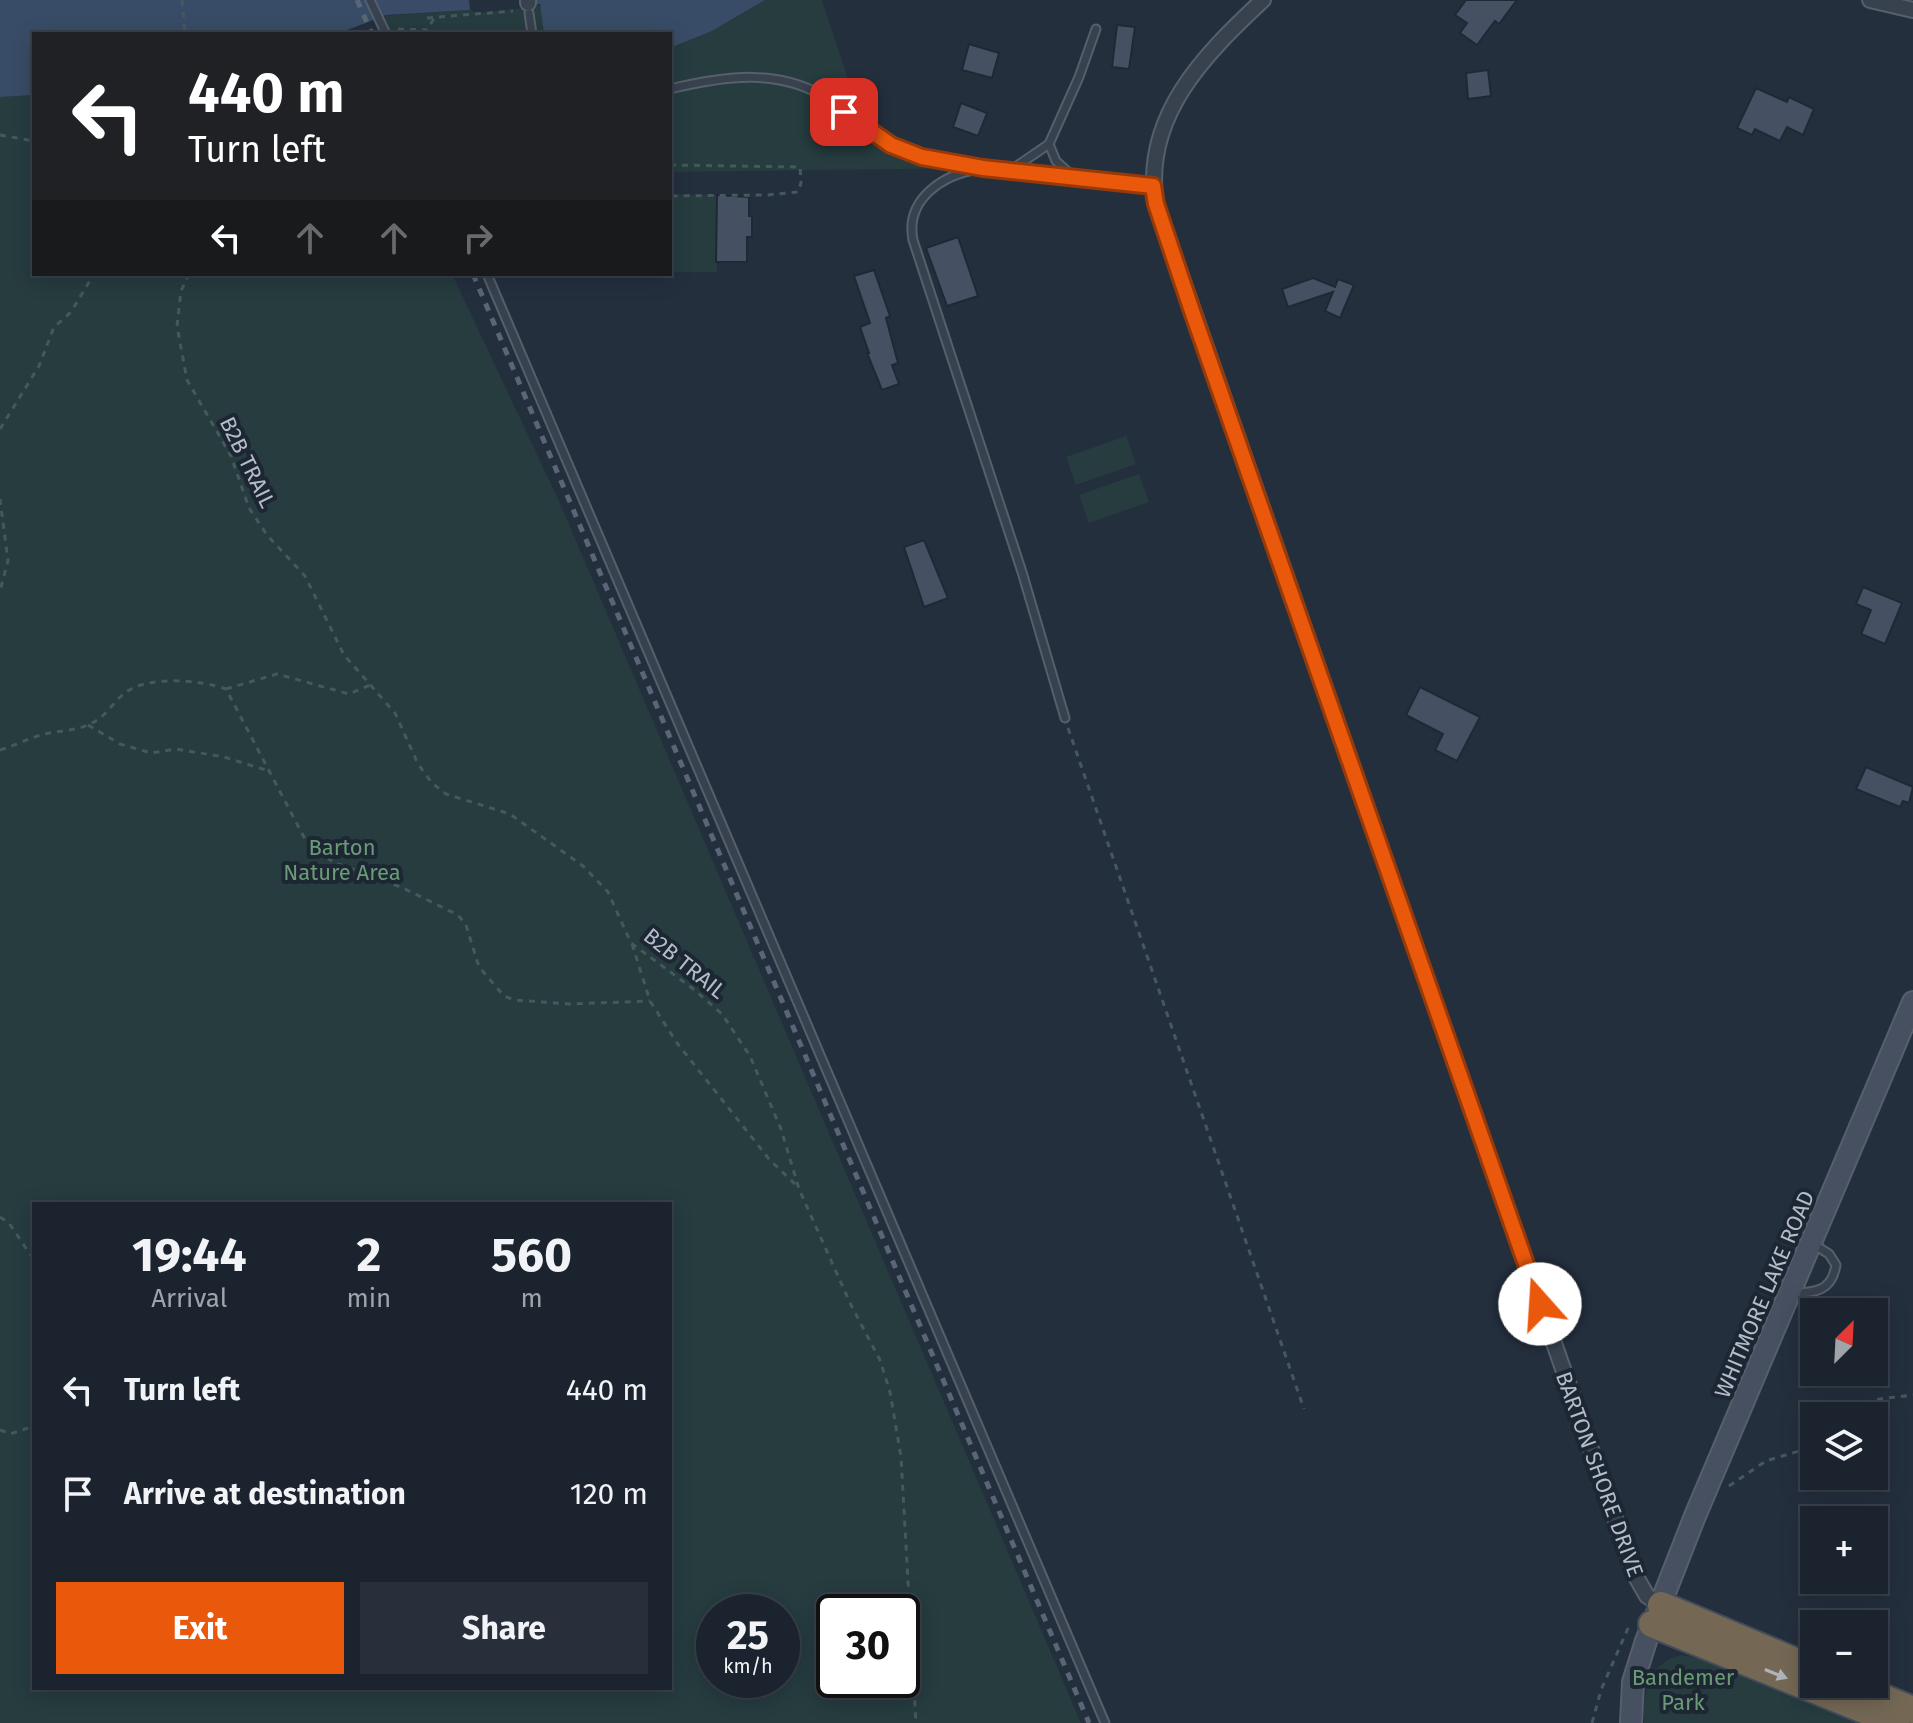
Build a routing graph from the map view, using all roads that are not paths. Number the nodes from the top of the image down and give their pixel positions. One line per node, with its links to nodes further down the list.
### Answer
1 (370, 0): 7 (lane)
2 (1263, 0): 14 (street, BARTON SHORE DRIVE)
3 (1870, 0): 5 (street)
4 (528, 6): 8 (lane)
5 (1913, 10)
6 (1096, 29): 10 (lane)
7 (385, 32)
8 (532, 32)
9 (672, 89): 11 (lane)
10 (1049, 144): 12 (lane); 13 (lane)
11 (983, 168): 12 (lane); 16 (lane)
12 (1009, 172): 13 (lane)
13 (1075, 178): 14 (lane)
14 (1153, 186): 20 (street, BARTON SHORE DRIVE)
15 (488, 276): 24 (lane)
16 (1065, 718)
17 (1913, 1002): 18 (street, WHITMORE LAKE ROAD)
18 (1811, 1243): 19 (street, WHITMORE LAKE ROAD); 19 (lane)
19 (1790, 1293): 20 (street, WHITMORE LAKE ROAD)
20 (1648, 1617): 21 (highway); 25 (street, WHITMORE LAKE ROAD); 26 (highway, one-way to 26)
21 (1800, 1665)
22 (1884, 1698): 23 (highway)
23 (1913, 1710)
24 (1105, 1723)
25 (1631, 1723)
26 (1896, 1723)

